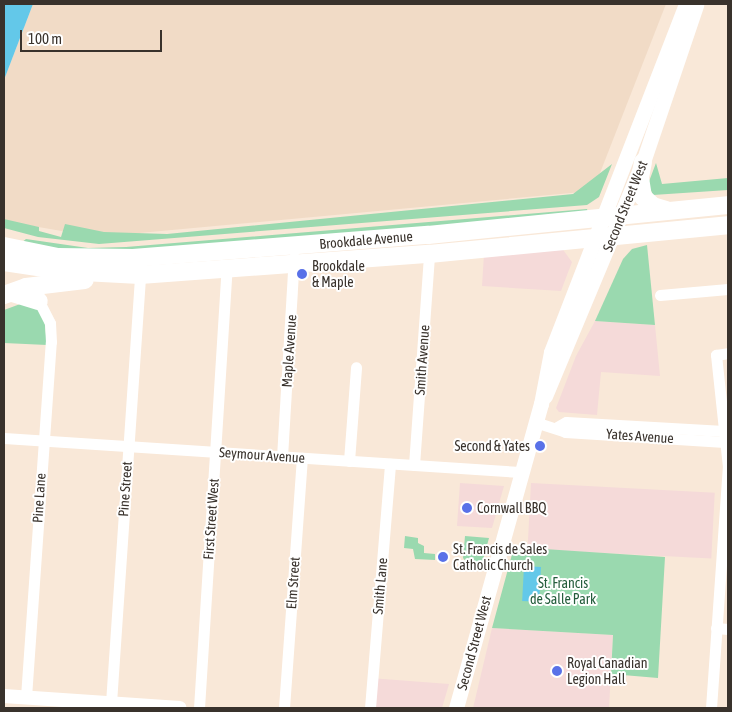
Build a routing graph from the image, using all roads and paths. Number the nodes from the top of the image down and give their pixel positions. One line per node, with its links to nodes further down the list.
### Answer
1 (686, 4): 6 (main road, Second Street West)
2 (696, 4): 3 (main road, Second Street West)
3 (643, 162): 5 (main road); 6 (main road, Second Street West)
4 (728, 205): 5 (main road, Brookdale Avenue)
5 (669, 211): 6 (main road, Brookdale Avenue)
6 (613, 216): 8 (main road, Second Street West); 10 (main road, Brookdale Avenue)
7 (728, 225): 8 (main road, Brookdale Avenue)
8 (605, 236): 11 (main road, Brookdale Avenue); 23 (main road, Second Street West)
9 (4, 246): 10 (main road, Brookdale Avenue)
10 (294, 246): 13 (street, Maple Avenue)
11 (429, 254): 13 (main road, Brookdale Avenue); 34 (street, Smith Avenue)
12 (4, 262): 16 (main road, Brookdale Avenue)
13 (294, 264): 14 (main road, Brookdale Avenue); 29 (street, Maple Avenue)
14 (227, 269): 15 (main road, Brookdale Avenue); 28 (street, First Street West)
15 (140, 275): 16 (main road, Brookdale Avenue); 27 (street, Pine Street)
16 (120, 276): 18 (main road)
17 (728, 289): 19 (street)
18 (5, 294): 20 (main road)
19 (660, 296)
20 (39, 301): 26 (street, Pine Lane)
21 (728, 353): 24 (street)
22 (356, 367): 32 (street)
23 (535, 422): 24 (street, Yates Avenue); 35 (main road, Second Street West)
24 (724, 436): 31 (street)
25 (4, 438): 26 (street, Seymour Avenue)
26 (42, 441): 27 (street, Seymour Avenue); 40 (street, Pine Lane)
27 (128, 446): 28 (street, Seymour Avenue); 41 (street, Pine Street)
28 (216, 452): 29 (street, Seymour Avenue); 43 (street, First Street West)
29 (282, 457): 30 (street, Seymour Avenue)
30 (302, 458): 32 (street, Seymour Avenue); 44 (street, Elm Street)
31 (728, 458): 36 (street)
32 (350, 461): 33 (street, Seymour Avenue)
33 (390, 464): 34 (street, Seymour Avenue); 45 (street, Smith Lane)
34 (414, 465): 35 (street, Seymour Avenue)
35 (520, 472): 46 (main road, Second Street West)
36 (726, 519): 37 (street)
37 (716, 628): 38 (street); 47 (street)
38 (728, 628)
39 (4, 696): 40 (street)
40 (26, 697): 41 (street)
41 (111, 703): 42 (street)
42 (180, 708)
43 (199, 708)
44 (284, 708)
45 (370, 708)
46 (456, 708)
47 (711, 708)

